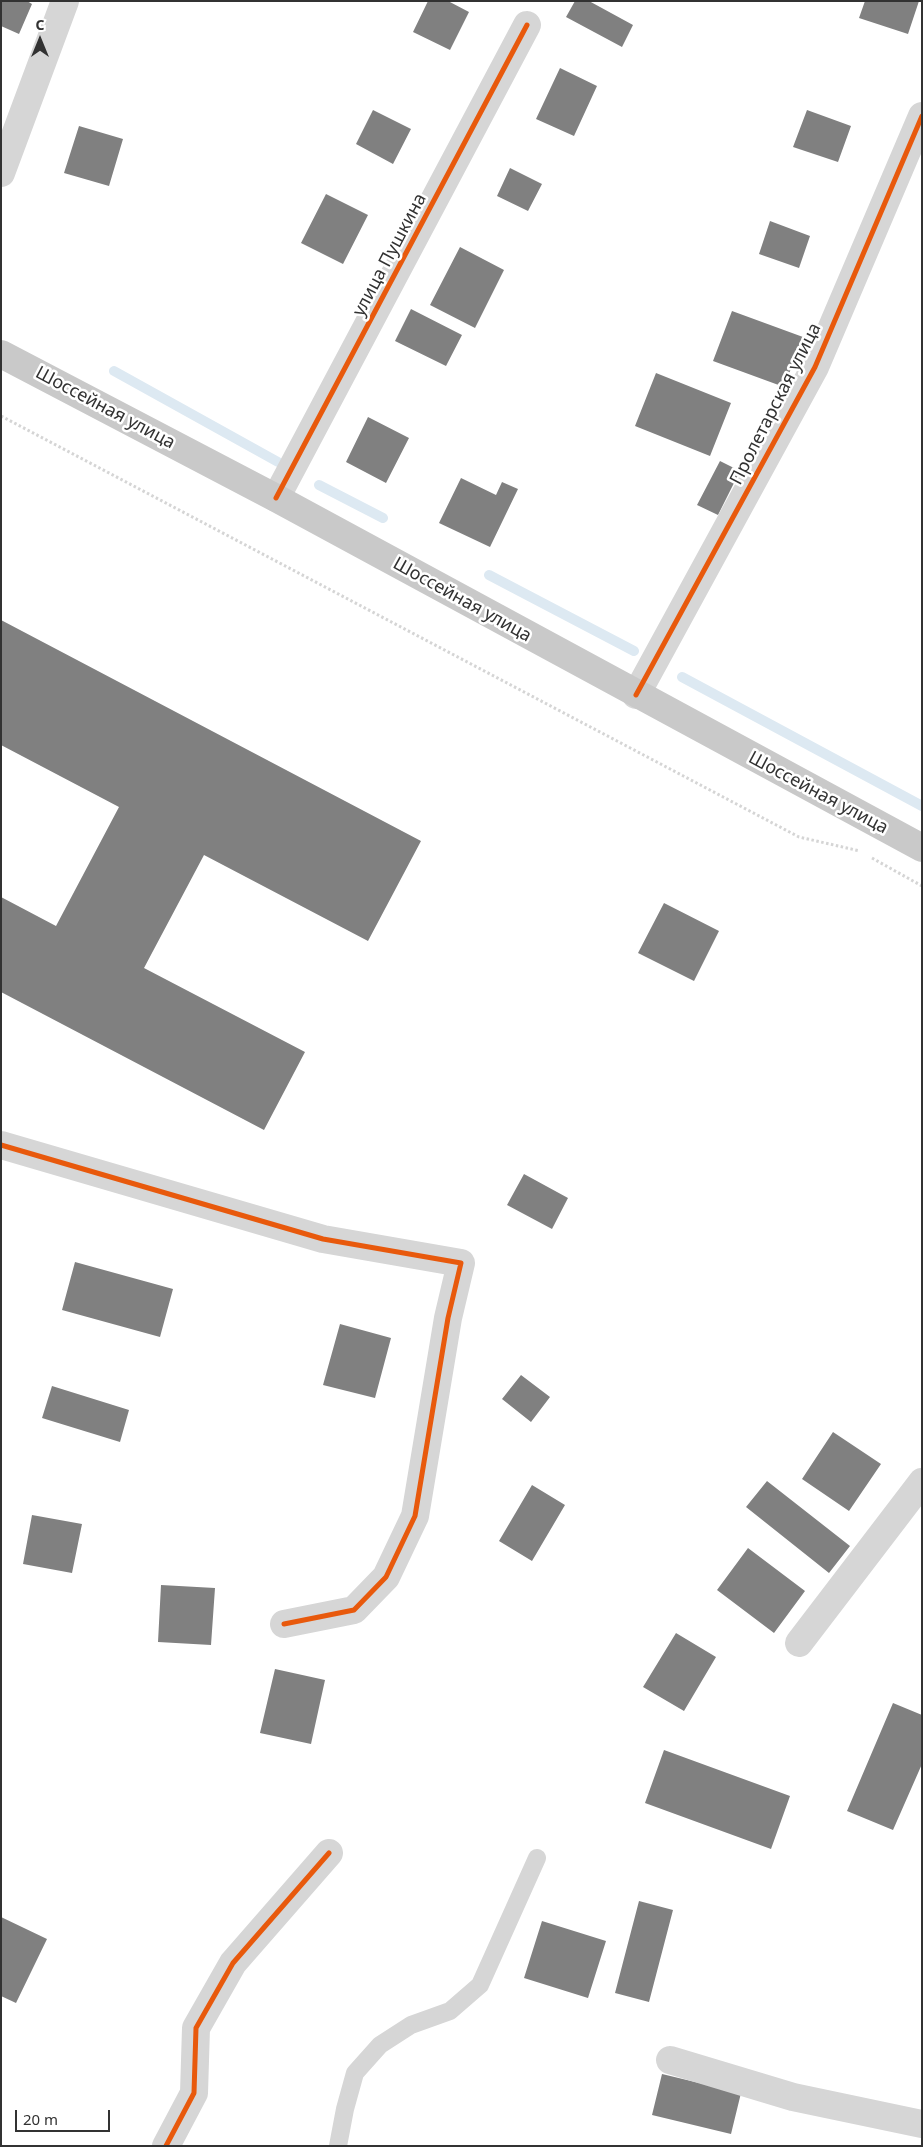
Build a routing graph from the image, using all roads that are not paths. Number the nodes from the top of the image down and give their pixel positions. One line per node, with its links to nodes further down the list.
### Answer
1 (64, 1): 4 (street)
2 (527, 25): 6 (street, улица Пушкина)
3 (922, 116): 7 (street, Пролетарская улица)
4 (1, 173)
5 (1, 354): 6 (main road, Шоссейная улица)
6 (276, 498): 7 (main road, Шоссейная улица)
7 (636, 694): 8 (main road, Шоссейная улица)
8 (922, 848)
9 (1, 1145): 11 (street)
10 (922, 1482): 12 (street)
11 (284, 1624)
12 (799, 1643)
13 (329, 1853): 17 (street)
14 (537, 1858): 18 (lane)
15 (670, 2060): 16 (street)
16 (922, 2124)
17 (166, 2146)
18 (338, 2146)

